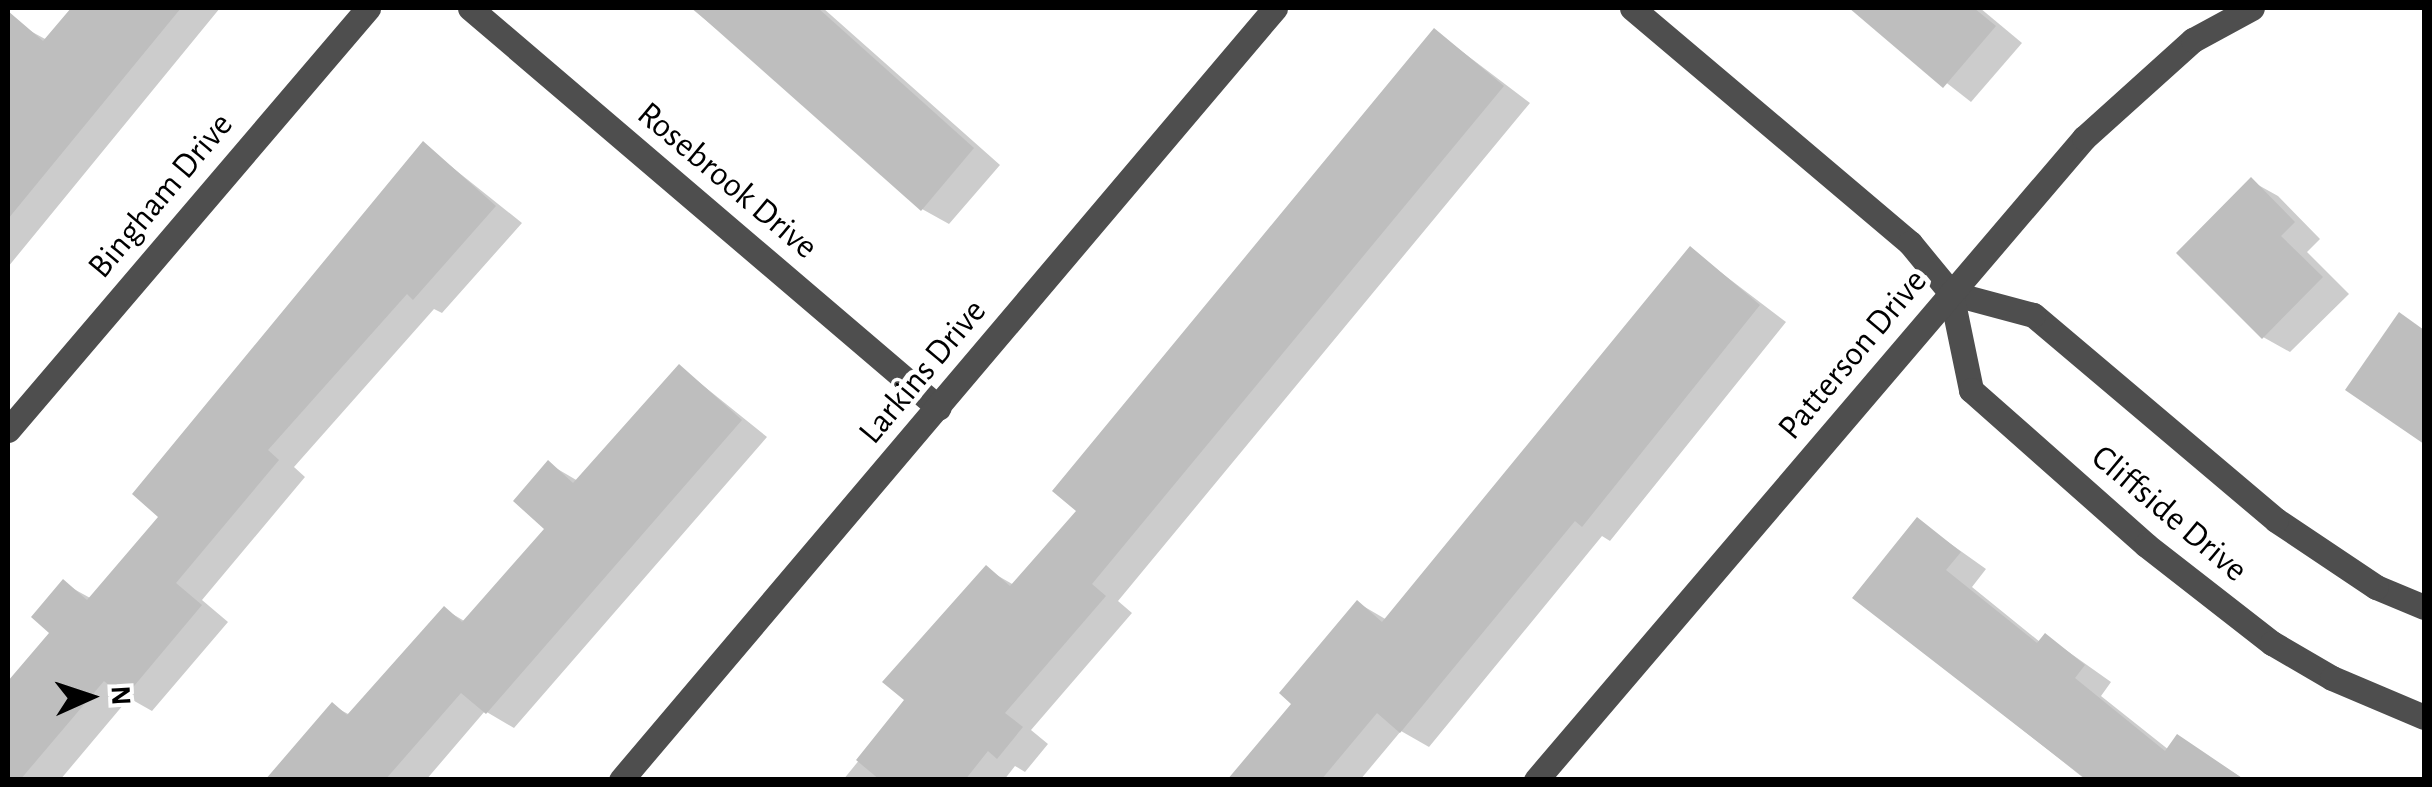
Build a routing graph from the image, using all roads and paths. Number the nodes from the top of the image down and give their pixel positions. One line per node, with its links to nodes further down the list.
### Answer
1 (368, 8): 8 (street, Bingham Drive)
2 (470, 8): 7 (street, Rosebrook Drive)
3 (1275, 8): 7 (street, Larkins Drive)
4 (1632, 8): 6 (street, Cliffside Drive)
5 (2252, 8): 6 (street, Patterson Drive)
6 (1951, 293): 9 (street, Cliffside Drive); 10 (street, Cliffside Drive); 12 (street, Patterson Drive)
7 (939, 408): 11 (street, Larkins Drive)
8 (8, 430)
9 (2424, 607)
10 (2424, 716)
11 (622, 780)
12 (1536, 780)

